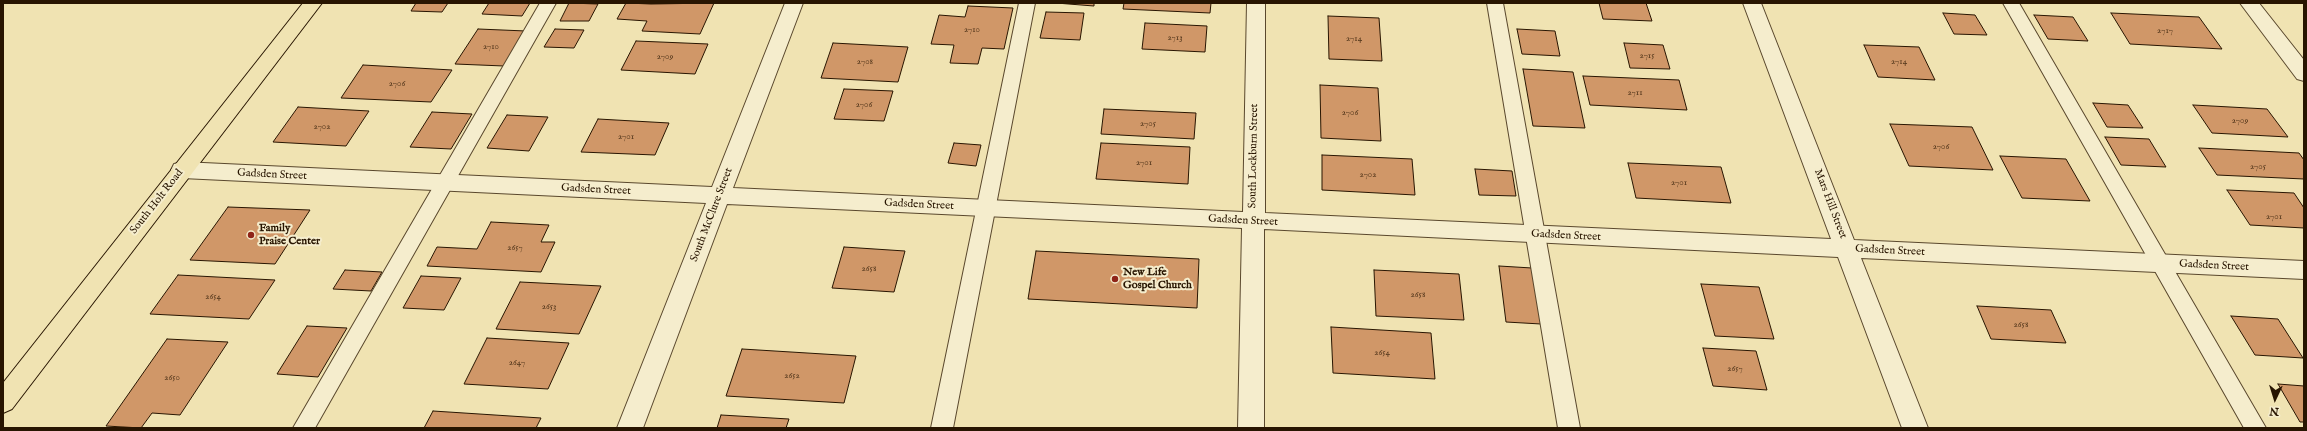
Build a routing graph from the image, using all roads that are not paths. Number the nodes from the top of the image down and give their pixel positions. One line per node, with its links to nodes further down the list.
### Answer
1 (313, 3): 11 (main road, South Holt Road)
2 (548, 3): 12 (lane)
3 (794, 3): 13 (street, South McClure Street)
4 (1026, 3): 14 (lane)
5 (1256, 3): 15 (street, South Lockburn Street)
6 (1495, 3): 16 (lane)
7 (1752, 3): 17 (street, Mars Hill Street)
8 (2010, 3): 18 (lane)
9 (2249, 3): 10 (street)
10 (2304, 74)
11 (182, 170): 12 (street, Gadsden Street); 20 (main road, South Holt Road)
12 (445, 182): 13 (street, Gadsden Street); 21 (lane)
13 (720, 196): 14 (street, Gadsden Street); 22 (street, South McClure Street)
14 (986, 208): 15 (street, Gadsden Street); 23 (lane)
15 (1254, 221): 16 (street, Gadsden Street); 24 (street, South Lockburn Street)
16 (1536, 234): 17 (street, Gadsden Street); 25 (lane)
17 (1847, 250): 18 (street, Gadsden Street); 26 (street, Mars Hill Street)
18 (2161, 264): 19 (street, Gadsden Street); 27 (lane)
19 (2304, 270)
20 (3, 402)
21 (304, 428)
22 (630, 428)
23 (942, 428)
24 (1251, 428)
25 (1569, 428)
26 (1915, 428)
27 (2255, 428)

